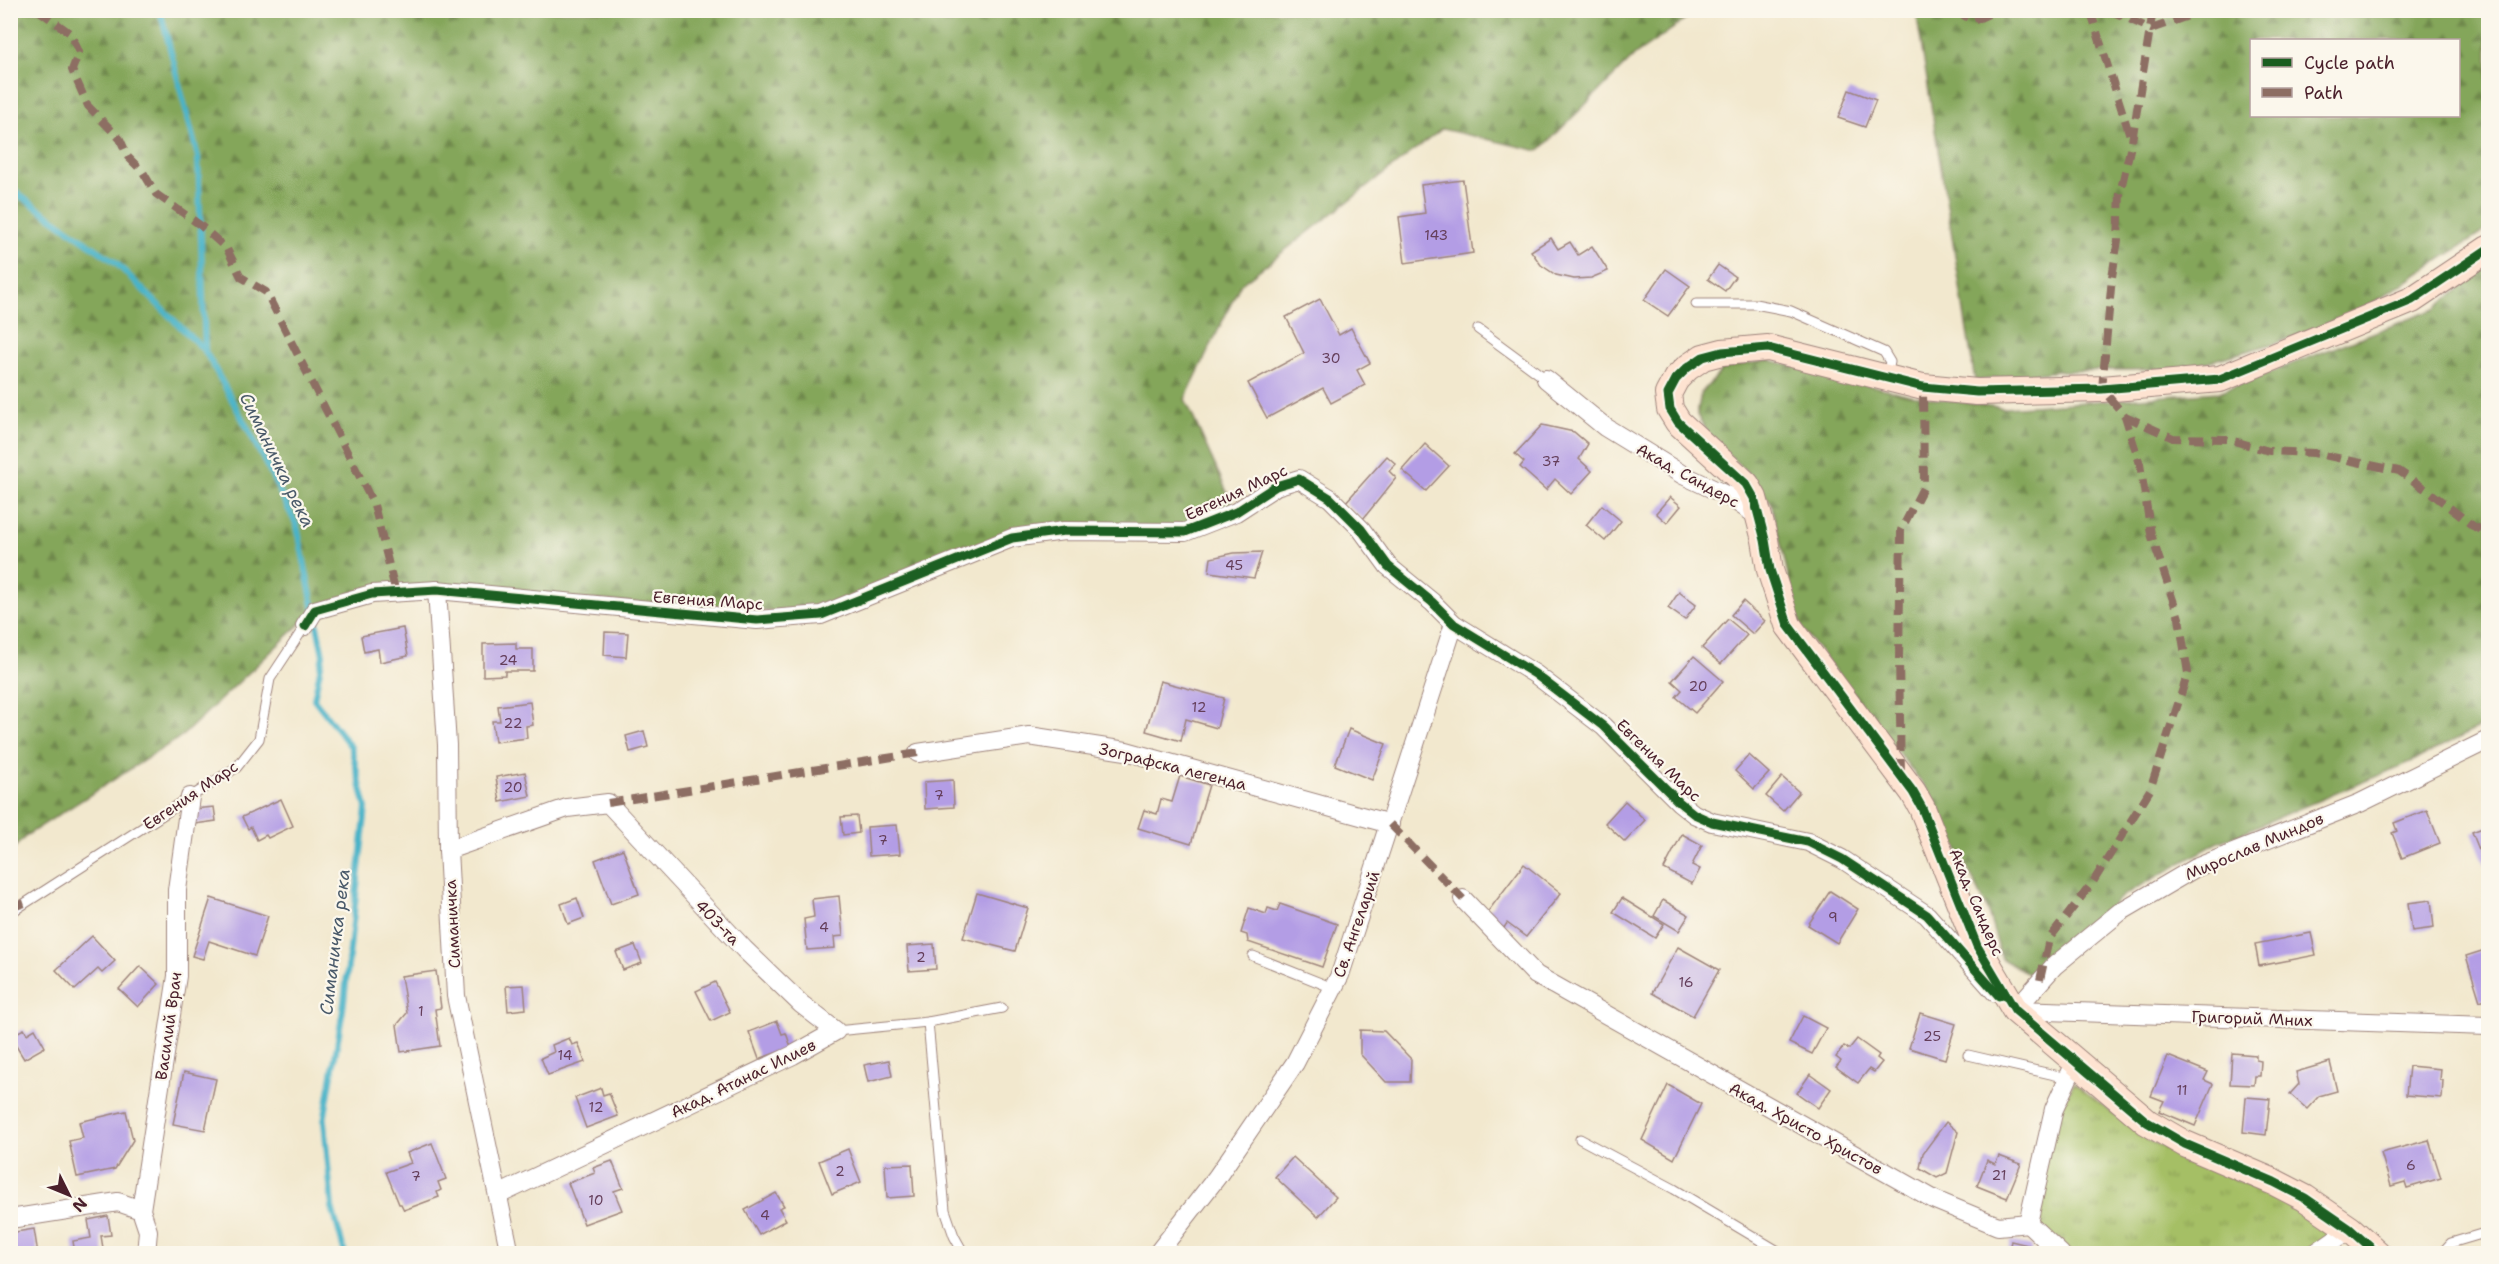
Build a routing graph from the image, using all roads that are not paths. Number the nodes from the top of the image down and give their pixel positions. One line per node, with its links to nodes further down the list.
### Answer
1 (2488, 249): 5 (street)
2 (1696, 304): 5 (lane)
3 (1478, 329): 4 (lane, Акад. Сандерс)
4 (1545, 379): 6 (street, Акад. Сандерс)
5 (1886, 379): 6 (street)
6 (1759, 517): 20 (street, Акад. Сандерс)
7 (437, 590): 8 (street, Евгения Марс); 9 (street, Евгения Марс); 14 (street, Симаничка)
8 (1454, 624): 13 (street, Св. Ангеларий); 20 (street, Евгения Марс)
9 (305, 626): 12 (lane, Евгения Марс)
10 (2488, 740): 20 (street, Мирослав Миндов)
11 (918, 753): 13 (street, Зографска легенда)
12 (190, 797): 16 (lane, Евгения Марс); 28 (street, Василий Врач)
13 (1390, 824): 18 (street, Св. Ангеларий)
14 (448, 850): 23 (street, 403-та); 27 (street, Симаничка)
15 (1463, 900): 30 (street, Акад. Христо Христов)
16 (10, 913)
17 (1252, 956): 18 (lane)
18 (1333, 988): 36 (street, Св. Ангеларий)
19 (1002, 1008): 21 (lane, Акад. Атанас Илиев)
20 (2015, 1010): 22 (street, Григорий Мних); 25 (street, Акад. Сандерс)
21 (928, 1022): 23 (lane, Акад. Атанас Илиев); 35 (lane)
22 (2488, 1026)
23 (836, 1030): 27 (street, Акад. Атанас Илиев)
24 (1968, 1056): 25 (lane)
25 (2072, 1070): 30 (street); 31 (street, Акад. Сандерс)
26 (1580, 1139): 37 (lane)
27 (498, 1195): 34 (street, Симаничка)
28 (141, 1210): 29 (street); 33 (street, Василий Врач)
29 (10, 1219)
30 (2028, 1223): 38 (street)
31 (2350, 1229): 39 (street); 40 (street, Акад. Сандерс)
32 (2488, 1232): 41 (lane)
33 (146, 1254)
34 (510, 1254)
35 (964, 1254)
36 (1157, 1254)
37 (1783, 1254)
38 (2061, 1254)
39 (2314, 1254)
40 (2378, 1254)
41 (2441, 1254)

